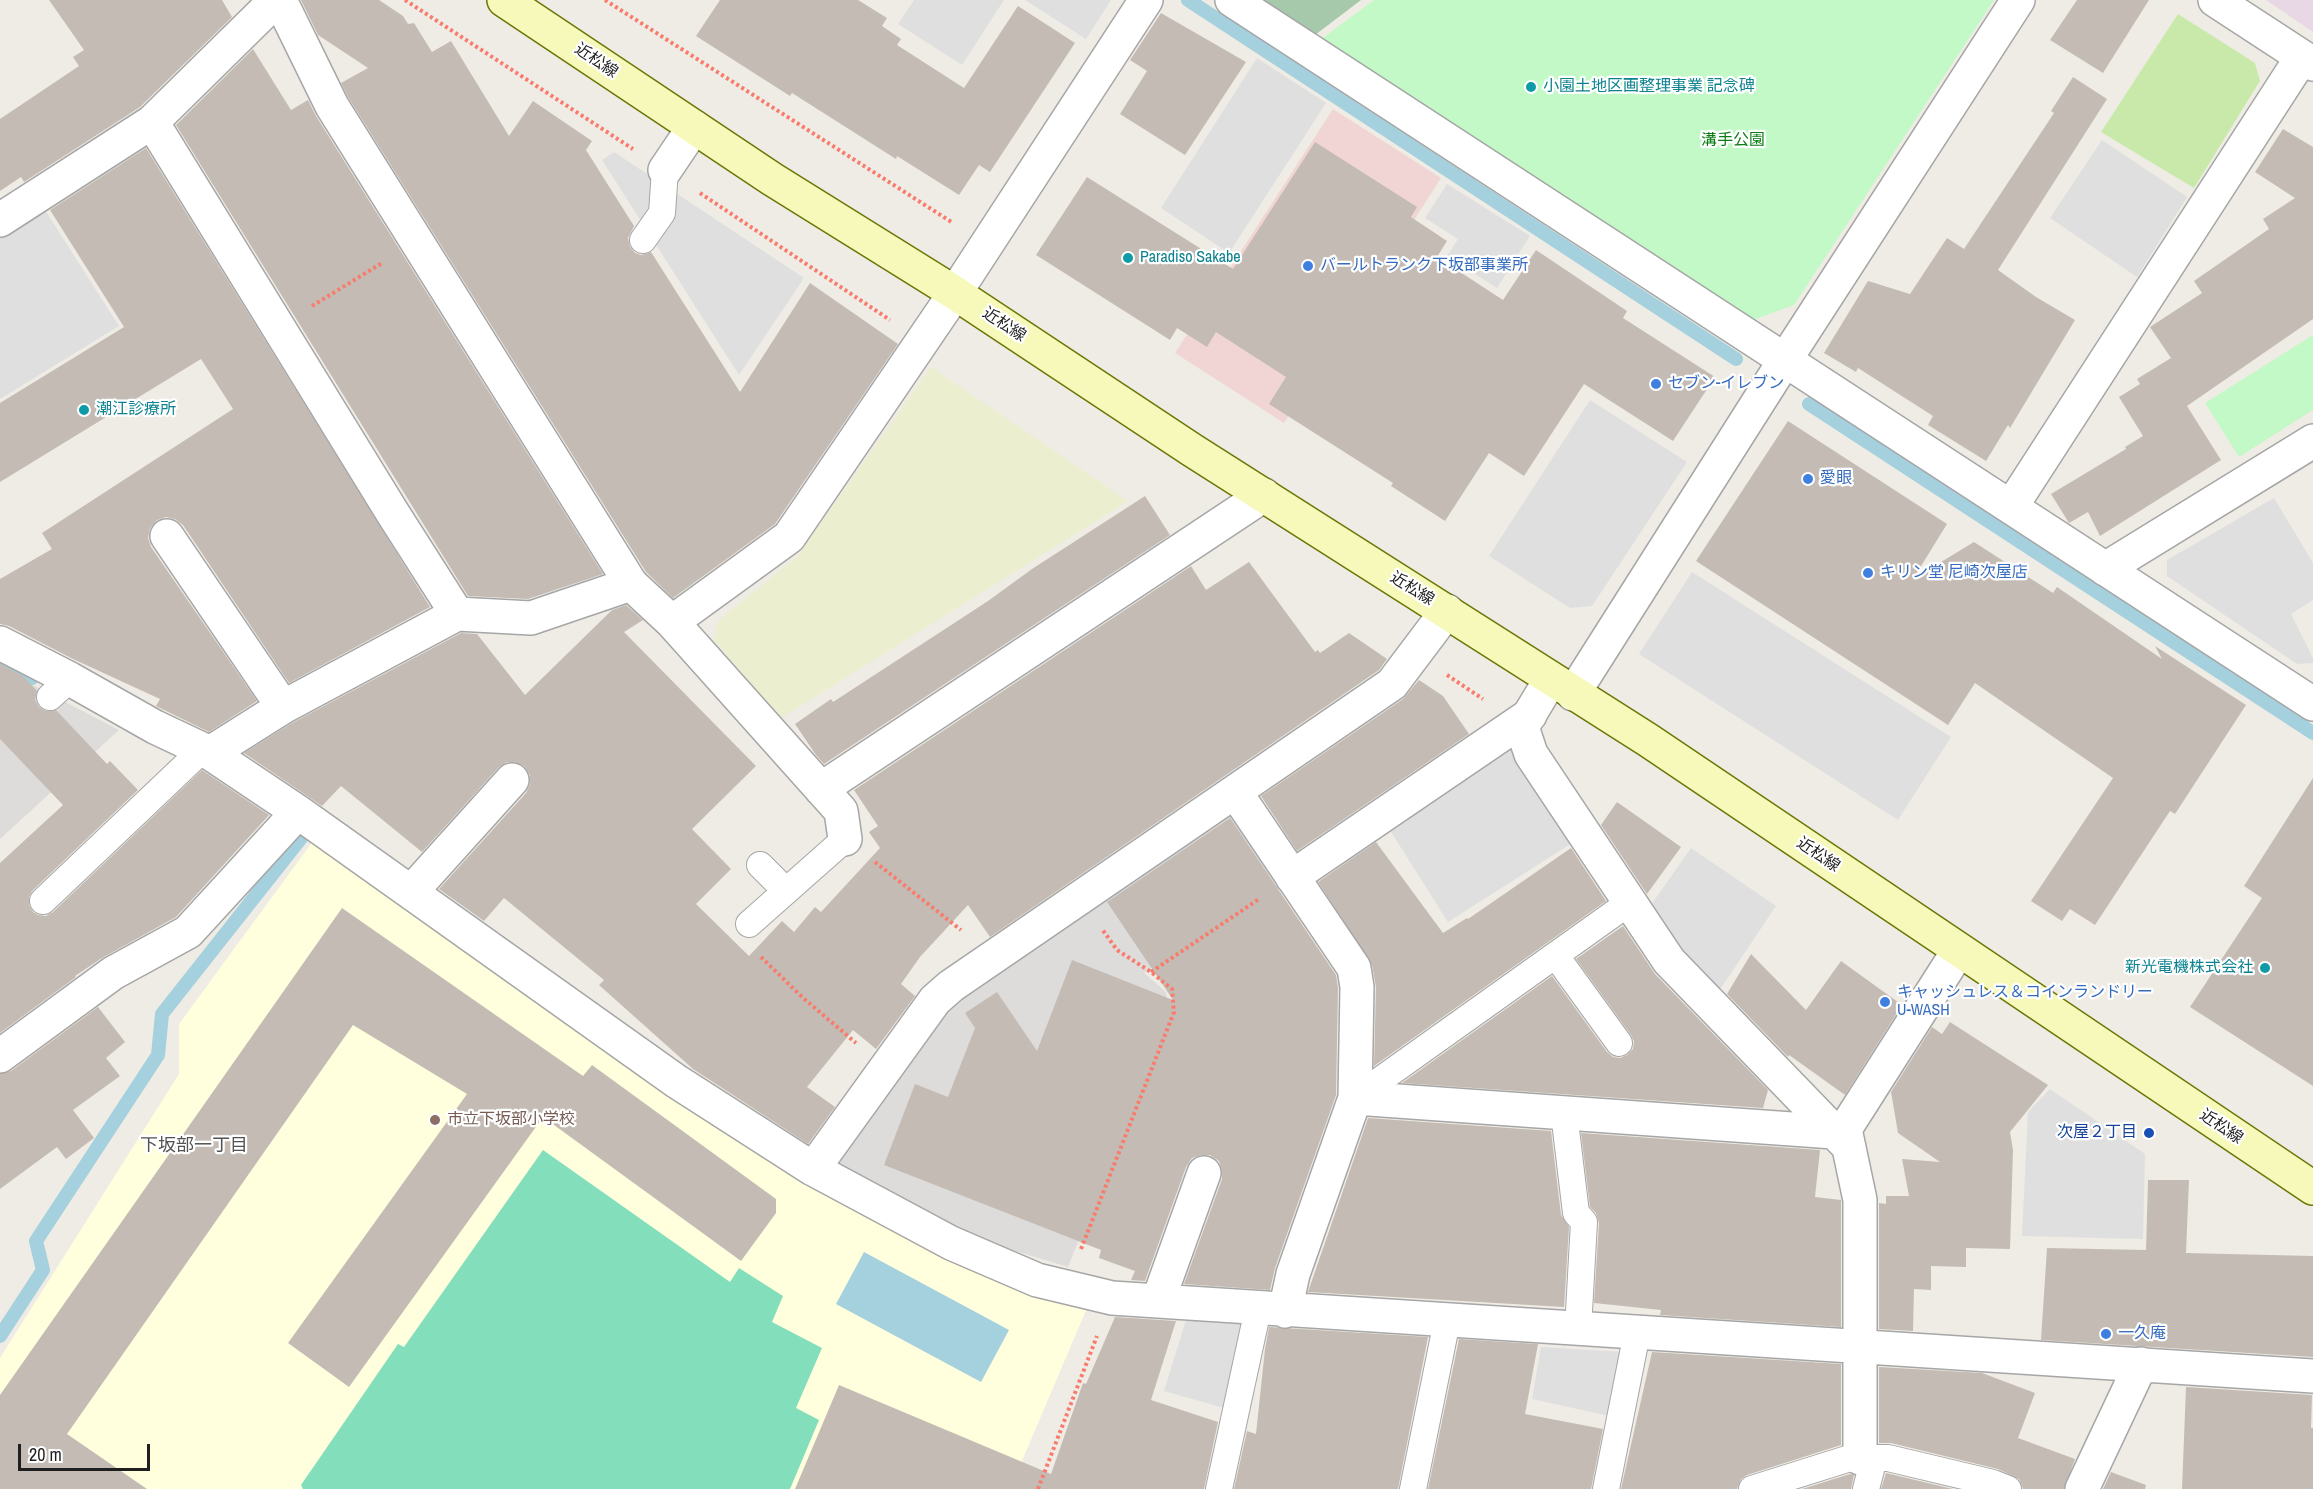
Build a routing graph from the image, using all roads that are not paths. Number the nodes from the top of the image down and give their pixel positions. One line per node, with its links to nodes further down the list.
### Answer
1 (276, 0): 9 (street)
2 (280, 0): 21 (street)
3 (1146, 0): 14 (street)
4 (1232, 0): 15 (street)
5 (2019, 0): 15 (street)
6 (2215, 0): 8 (street)
7 (525, 6): 10 (street, 近松線)
8 (2308, 61): 18 (street)
9 (152, 122): 12 (street); 23 (street)
10 (694, 127): 11 (street); 14 (street, 近松線)
11 (665, 170): 13 (lane)
12 (0, 220)
13 (643, 240)
14 (955, 293): 17 (street, 近松線); 24 (street)
15 (1785, 360): 18 (street); 26 (street)
16 (2313, 441): 20 (street)
17 (1264, 495): 22 (street, 近松線); 32 (street)
18 (2011, 507): 20 (street)
19 (167, 536): 28 (street)
20 (2105, 569): 27 (street)
21 (632, 584): 23 (street); 24 (street)
22 (1447, 611): 26 (street, 近松線); 33 (street)
23 (457, 614): 28 (street)
24 (672, 622): 32 (street)
25 (0, 643): 30 (street)
26 (1562, 687): 29 (street); 43 (street, 近松線)
27 (2311, 702)
28 (283, 707): 30 (street)
29 (1530, 715): 37 (street); 41 (street)
30 (200, 756): 34 (street); 40 (lane)
31 (512, 780): 39 (street)
32 (822, 789): 35 (street)
33 (1236, 793): 37 (street); 50 (street)
34 (288, 823): 39 (street); 46 (street)
35 (844, 839): 38 (lane)
36 (760, 864): 38 (lane)
37 (1292, 877): 47 (street)
38 (786, 891): 42 (lane)
39 (411, 892): 50 (street)
40 (43, 901)
41 (1630, 902): 44 (lane); 49 (street)
42 (749, 924)
43 (1959, 950): 49 (street); 52 (street, 近松線)
44 (1556, 956): 45 (lane); 47 (lane)
45 (1619, 1043)
46 (0, 1056)
47 (1355, 1098): 48 (street); 54 (street)
48 (1564, 1113): 49 (street); 56 (lane)
49 (1841, 1140): 58 (street)
50 (813, 1169): 53 (street)
51 (1204, 1173): 53 (street)
52 (2313, 1188)
53 (1158, 1301): 54 (street)
54 (1272, 1310): 55 (street); 62 (lane)
55 (1447, 1321): 56 (street); 63 (lane)
56 (1578, 1329): 57 (street)
57 (1637, 1333): 58 (street); 64 (lane)
58 (1859, 1346): 59 (street); 61 (street)
59 (2141, 1364): 60 (street); 67 (street)
60 (2313, 1376)
61 (1867, 1468): 65 (lane); 66 (lane)
62 (1219, 1489)
63 (1413, 1489)
64 (1606, 1489)
65 (1752, 1489)
66 (2008, 1489)
67 (2082, 1489)

